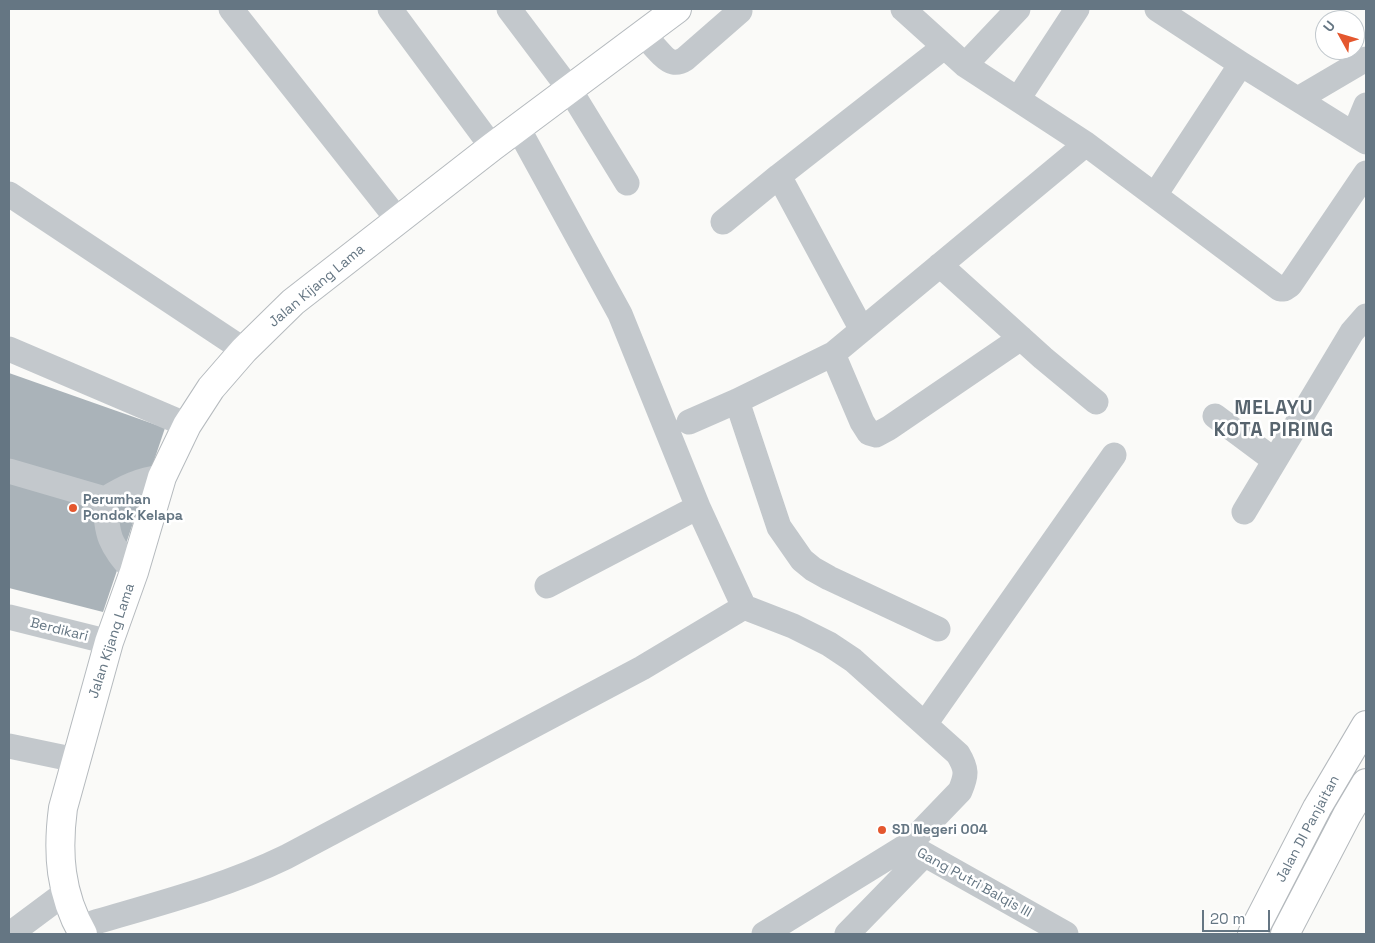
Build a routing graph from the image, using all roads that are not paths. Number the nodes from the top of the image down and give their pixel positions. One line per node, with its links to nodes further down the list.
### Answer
1 (231, 9): 28 (street)
2 (390, 9): 22 (street)
3 (508, 9): 15 (street)
4 (677, 9): 10 (main road, Jalan Kijang Lama)
5 (738, 9): 10 (street)
6 (903, 9): 11 (street)
7 (1018, 9): 14 (street)
8 (1077, 9): 16 (street)
9 (1157, 9): 13 (street)
10 (643, 34): 15 (main road, Jalan Kijang Lama)
11 (944, 47): 14 (street); 24 (street)
12 (1366, 59): 17 (street)
13 (1241, 64): 17 (street); 27 (street)
14 (965, 65): 16 (street)
15 (570, 90): 19 (main road, Jalan Kijang Lama); 25 (street)
16 (1018, 99): 21 (street)
17 (1298, 99): 20 (street)
18 (1366, 106): 20 (street)
19 (518, 128): 22 (main road, Jalan Kijang Lama); 47 (street)
20 (1360, 138)
21 (1086, 144): 27 (street); 30 (street)
22 (492, 147): 28 (main road, Jalan Kijang Lama)
23 (1366, 172): 27 (street)
24 (779, 176): 29 (street); 32 (street)
25 (628, 183)
26 (9, 194): 35 (street)
27 (1155, 195)
28 (398, 220): 35 (main road, Jalan Kijang Lama)
29 (723, 222)
30 (940, 265): 32 (street); 33 (street)
31 (1366, 316): 43 (street)
32 (862, 330): 36 (street)
33 (1021, 338): 36 (street); 38 (street)
34 (9, 349): 41 (street)
35 (244, 350): 41 (main road, Jalan Kijang Lama)
36 (833, 354): 37 (street)
37 (737, 401): 40 (street); 53 (street)
38 (1096, 402)
39 (1215, 416): 43 (street)
40 (689, 422)
41 (187, 425): 45 (main road, Jalan Kijang Lama)
42 (1114, 455): 55 (street)
43 (1274, 460): 48 (street)
44 (9, 471): 46 (street)
45 (162, 477): 46 (street); 49 (main road, Jalan Kijang Lama)
46 (105, 499): 49 (street)
47 (698, 506): 50 (street); 51 (street)
48 (1244, 512)
49 (134, 572): 54 (main road, Jalan Kijang Lama)
50 (548, 586)
51 (744, 607): 55 (street); 62 (street)
52 (9, 617): 54 (street, Berdikari)
53 (938, 629)
54 (109, 642): 58 (main road, Jalan Kijang Lama)
55 (925, 724): 60 (street)
56 (1366, 725): 67 (main road, Jalan DI Panjaitan)
57 (9, 746): 58 (street)
58 (76, 760): 61 (main road, Jalan Kijang Lama)
59 (1366, 783): 68 (main road, Jalan DI Panjaitan)
60 (916, 850): 64 (street); 65 (street); 66 (street, Gang Putri Balqis III)
61 (65, 893): 62 (main road, Jalan Kijang Lama); 63 (street)
62 (81, 931)
63 (10, 934)
64 (764, 934)
65 (847, 934)
66 (1066, 934)
67 (1252, 934)
68 (1285, 934)

